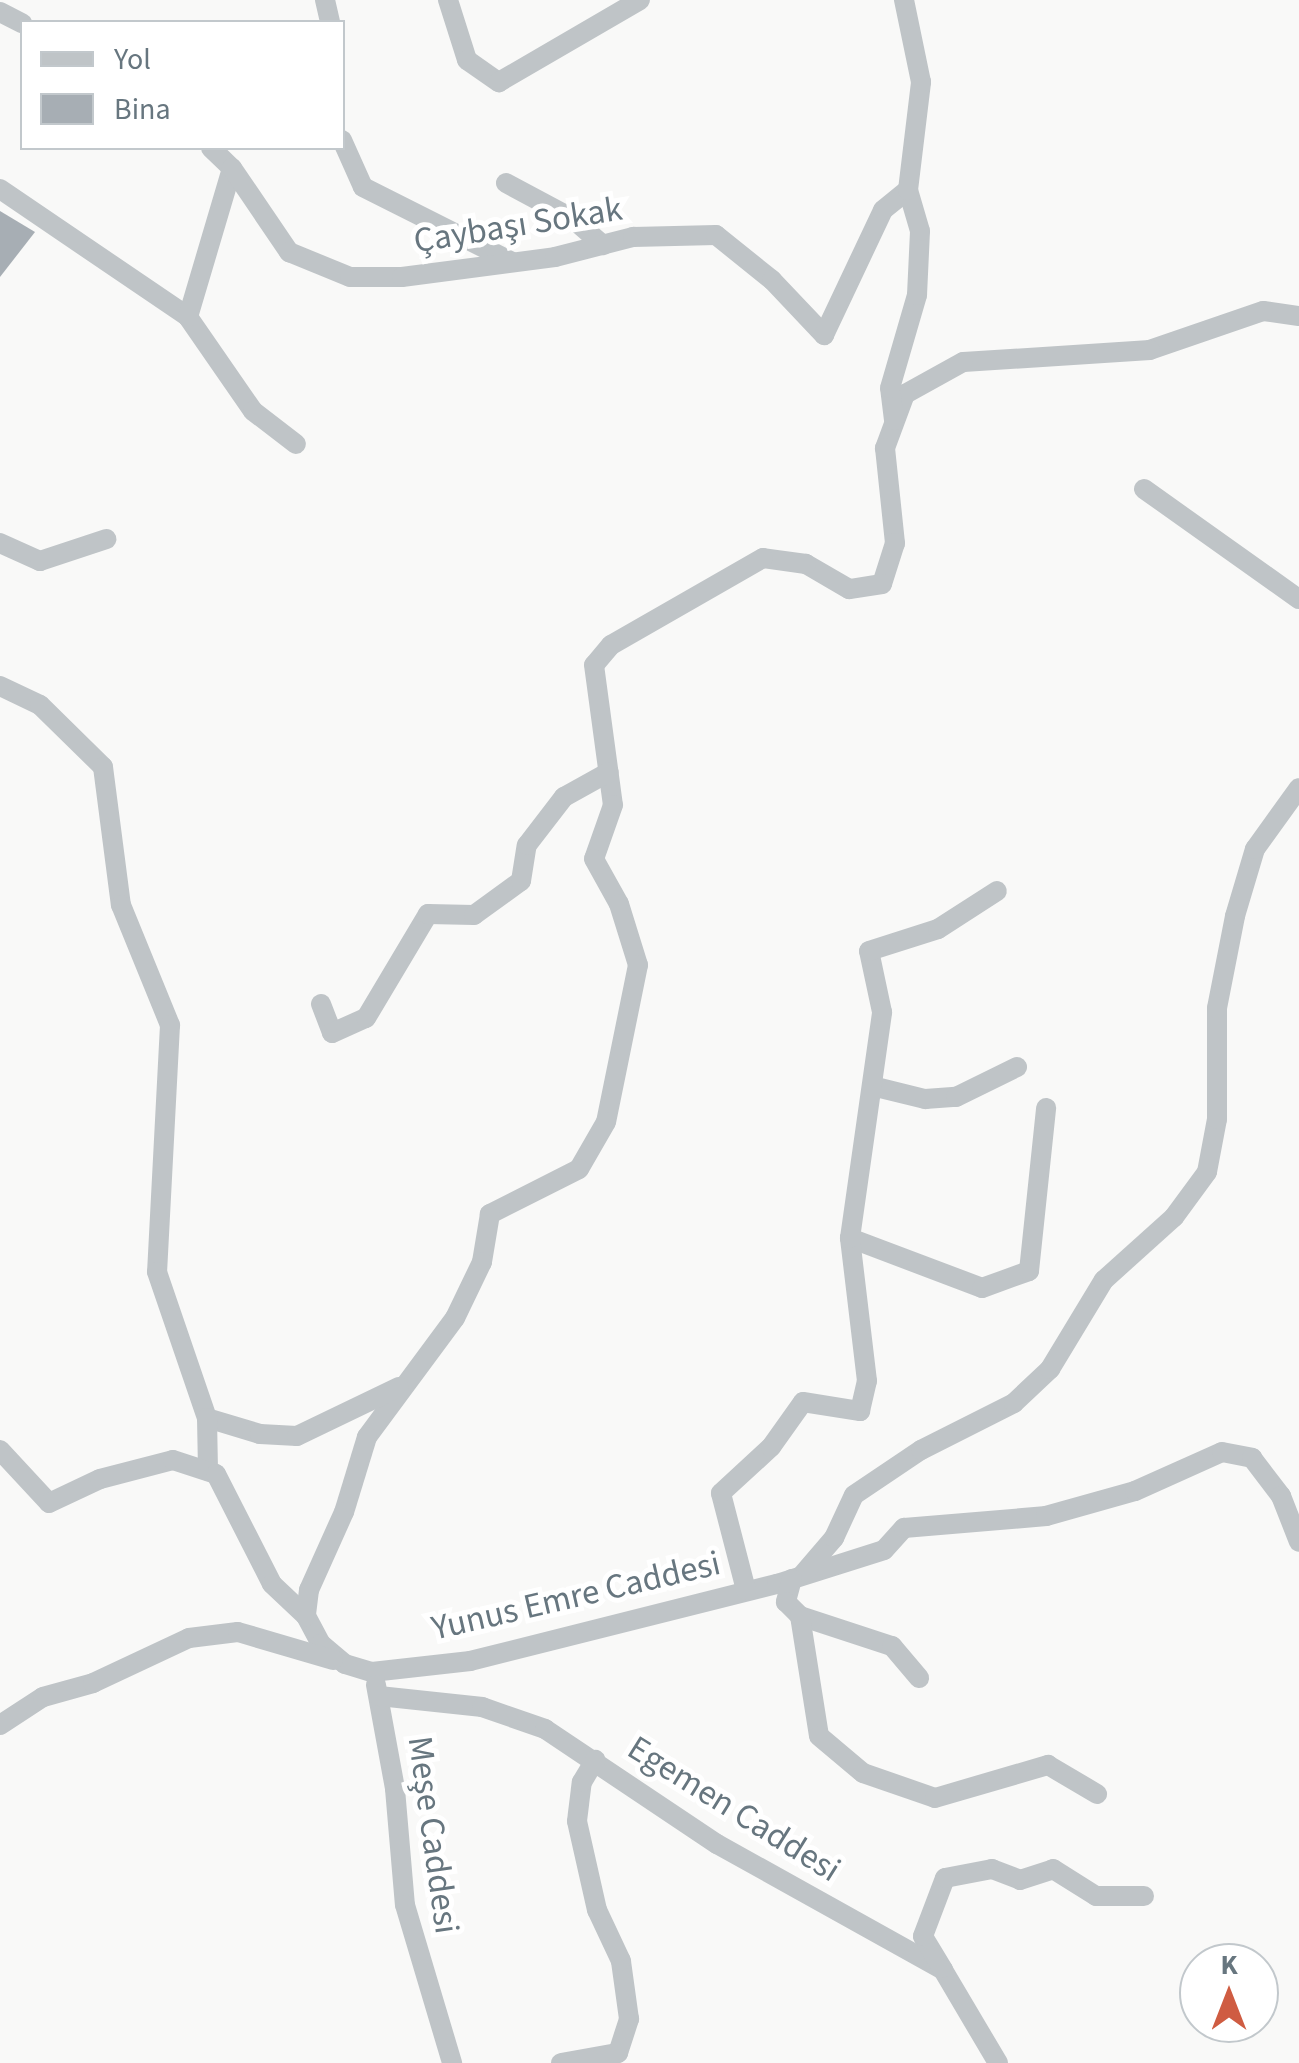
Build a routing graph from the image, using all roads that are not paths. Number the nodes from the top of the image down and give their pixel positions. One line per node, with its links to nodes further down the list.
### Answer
1 (448, 0): 2 (street)
2 (640, 0)
3 (904, 0): 9 (street)
4 (345, 147): 11 (street)
5 (213, 150): 6 (street, Çaybaşı Sokak)
6 (232, 168): 11 (street, Çaybaşı Sokak); 13 (street)
7 (506, 183): 10 (street)
8 (0, 189): 13 (street)
9 (908, 190): 10 (street, Çaybaşı Sokak); 14 (street)
10 (603, 245): 11 (street, Çaybaşı Sokak)
11 (512, 263)
12 (1299, 316): 14 (street)
13 (188, 317): 15 (street)
14 (894, 423): 21 (street)
15 (296, 444)
16 (1144, 489): 19 (street)
17 (106, 538): 18 (street)
18 (0, 543)
19 (1299, 599)
20 (0, 686): 30 (street)
21 (609, 772): 24 (street); 29 (street)
22 (1299, 788): 34 (street)
23 (997, 891): 26 (street)
24 (321, 1004)
25 (1017, 1067): 26 (street)
26 (872, 1086): 28 (street)
27 (1046, 1108): 28 (street)
28 (850, 1238): 35 (street)
29 (400, 1386): 30 (street); 36 (street)
30 (207, 1418): 32 (street)
31 (0, 1450): 32 (street)
32 (208, 1471): 36 (street)
33 (1299, 1542): 34 (street, Yunus Emre Caddesi)
34 (797, 1577): 35 (street, Yunus Emre Caddesi); 37 (street)
35 (746, 1590): 39 (street, Yunus Emre Caddesi)
36 (306, 1616): 38 (street)
37 (800, 1616): 40 (street); 44 (street)
38 (345, 1664): 39 (street, Yunus Emre Caddesi); 42 (street, Yunus Emre Caddesi)
39 (372, 1672): 41 (street, Meşe Caddesi)
40 (919, 1678)
41 (379, 1696): 43 (street, Egemen Caddesi); 47 (street, Meşe Caddesi)
42 (0, 1726)
43 (594, 1760): 46 (street, Egemen Caddesi); 48 (street)
44 (1098, 1794)
45 (1144, 1896): 46 (street)
46 (943, 1970): 49 (street)
47 (452, 2063)
48 (560, 2063)
49 (998, 2063)

